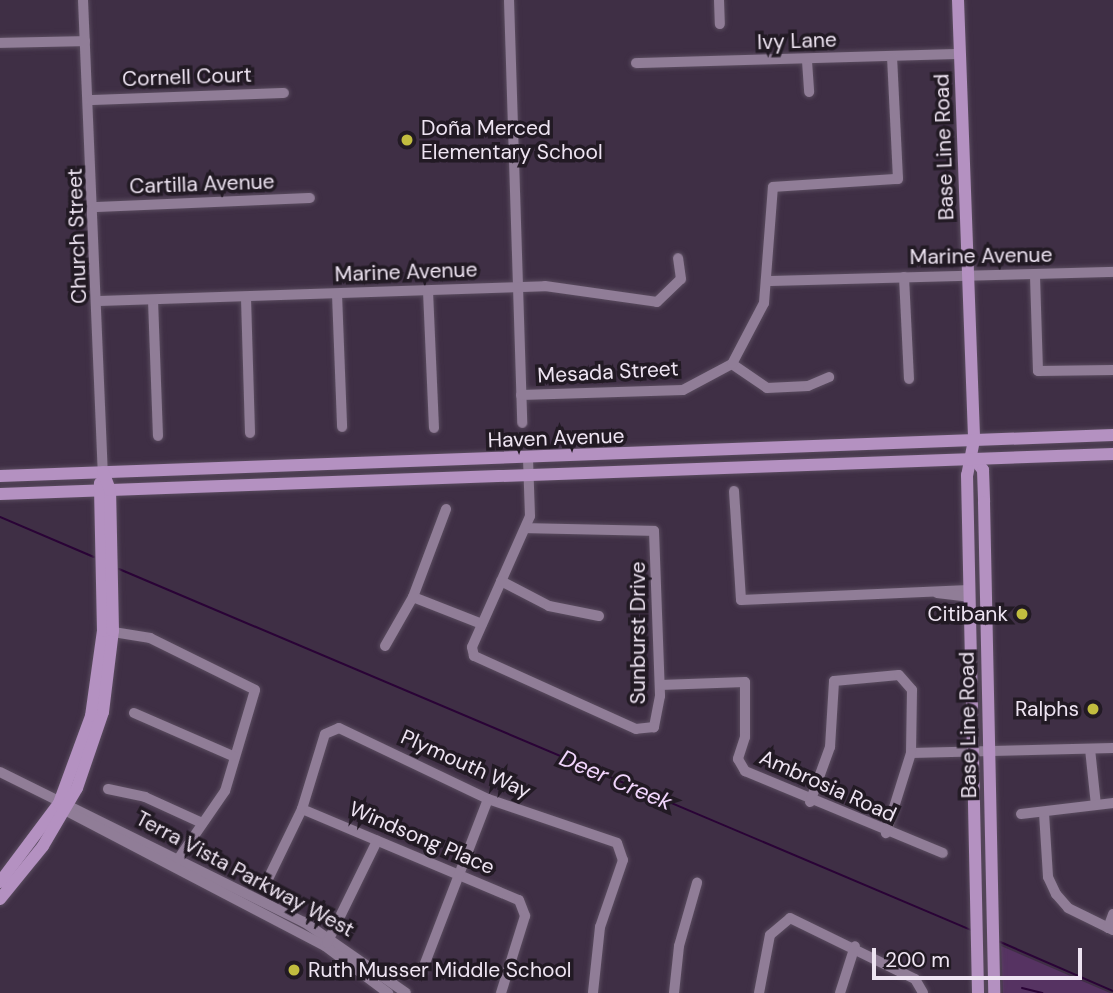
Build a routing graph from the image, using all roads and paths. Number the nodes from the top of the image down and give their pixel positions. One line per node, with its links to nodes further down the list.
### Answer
1 (83, 0): 6 (street, Church Street)
2 (509, 0): 23 (street)
3 (719, 0): 5 (street)
4 (958, 0): 8 (main road, Base Line Road)
5 (720, 24)
6 (85, 41): 7 (street); 14 (street, Church Street)
7 (0, 43)
8 (960, 54): 9 (street, Ivy Lane); 19 (main road, Base Line Road)
9 (892, 58): 10 (street, Ivy Lane); 22 (street)
10 (807, 61): 11 (street, Ivy Lane); 12 (street)
11 (636, 63)
12 (809, 92)
13 (284, 93): 14 (street, Cornell Court)
14 (91, 100): 16 (street, Church Street)
15 (310, 198): 16 (street, Cartilla Avenue)
16 (96, 207): 28 (street, Church Street)
17 (678, 258): 23 (street, Marine Avenue)
18 (1113, 272): 20 (street, Marine Avenue)
19 (969, 273): 20 (street, Marine Avenue); 21 (street, Marine Avenue); 40 (main road, Base Line Road)
20 (1035, 276): 30 (street)
21 (904, 277): 22 (street, Marine Avenue); 32 (street)
22 (766, 281): 29 (street)
23 (518, 287): 24 (street, Marine Avenue); 33 (street)
24 (428, 291): 25 (street, Marine Avenue); 36 (street)
25 (337, 294): 26 (street, Marine Avenue); 35 (street)
26 (246, 298): 27 (street, Marine Avenue); 37 (street)
27 (153, 300): 28 (street, Marine Avenue); 39 (street)
28 (99, 302): 44 (street, Church Street)
29 (732, 365): 31 (street); 33 (street, Mesada Street)
30 (1113, 370)
31 (829, 377)
32 (909, 379)
33 (521, 395): 34 (street)
34 (522, 424)
35 (342, 427)
36 (434, 428)
37 (250, 433)
38 (1113, 435): 40 (main road, Haven Avenue)
39 (158, 436)
40 (974, 440): 42 (main road, Haven Avenue); 43 (main road, Base Line Road)
41 (1113, 454): 43 (main road, Haven Avenue)
42 (528, 458): 44 (main road, Haven Avenue); 45 (street)
43 (975, 460): 45 (main road, Haven Avenue); 53 (main road, Base Line Road); 64 (main road, Base Line Road)
44 (103, 472): 46 (main road, Haven Avenue); 47 (main road, Church Street)
45 (529, 474): 47 (main road, Haven Avenue); 51 (street)
46 (0, 476)
47 (104, 491): 49 (main road, Haven Avenue); 57 (main road, Church Street)
48 (734, 491): 53 (street)
49 (0, 494)
50 (446, 509): 54 (street)
51 (526, 528): 52 (street); 59 (street, Sunburst Drive)
52 (501, 581): 55 (street); 56 (street)
53 (969, 594): 63 (main road, Base Line Road)
54 (413, 597): 56 (street); 58 (street)
55 (599, 616)
56 (482, 624): 59 (street, Sunburst Drive)
57 (108, 631): 66 (street); 73 (main road, Church Street)
58 (385, 646)
59 (660, 685): 70 (street, Ambrosia Road)
60 (134, 713): 66 (street)
61 (1113, 748): 62 (street)
62 (1090, 749): 64 (street); 72 (street)
63 (970, 752): 64 (street); 65 (street); 100 (main road, Base Line Road)
64 (986, 752): 101 (main road, Base Line Road)
65 (911, 753): 70 (street); 78 (street)
66 (233, 756): 77 (street)
67 (0, 772): 73 (street, Terra Vista Parkway West)
68 (108, 789): 77 (street)
69 (488, 799): 74 (street, Plymouth Way); 82 (street); 96 (street, Plymouth Way)
70 (810, 802): 78 (street, Ambrosia Road)
71 (1113, 803): 72 (street)
72 (1096, 805): 75 (street)
73 (64, 806): 81 (street, Terra Vista Parkway West); 84 (main road, Church Street); 86 (main road, Church Street); 89 (street, Terra Vista Parkway West)
74 (302, 808): 79 (street, Windsong Place); 83 (street)
75 (1044, 813): 76 (street); 88 (street)
76 (1021, 814)
77 (202, 823): 81 (street)
78 (886, 833): 80 (street, Ambrosia Road)
79 (377, 841): 82 (street, Windsong Place); 89 (street)
80 (943, 853)
81 (179, 858): 89 (street, Terra Vista Parkway West)
82 (458, 875): 91 (street); 95 (street, Windsong Place)
83 (269, 877)
84 (0, 881)
85 (697, 883): 97 (street)
86 (0, 899)
87 (1113, 914): 88 (street)
88 (1110, 929)
89 (328, 942): 93 (street, Terra Vista Parkway West); 94 (street, Terra Vista Parkway West)
90 (855, 946): 92 (street); 98 (street); 99 (street)
91 (422, 971)
92 (921, 988)
93 (388, 993)
94 (406, 993)
95 (501, 993)
96 (593, 993)
97 (674, 993)
98 (759, 993)
99 (840, 993)
100 (978, 993)
101 (994, 993)

